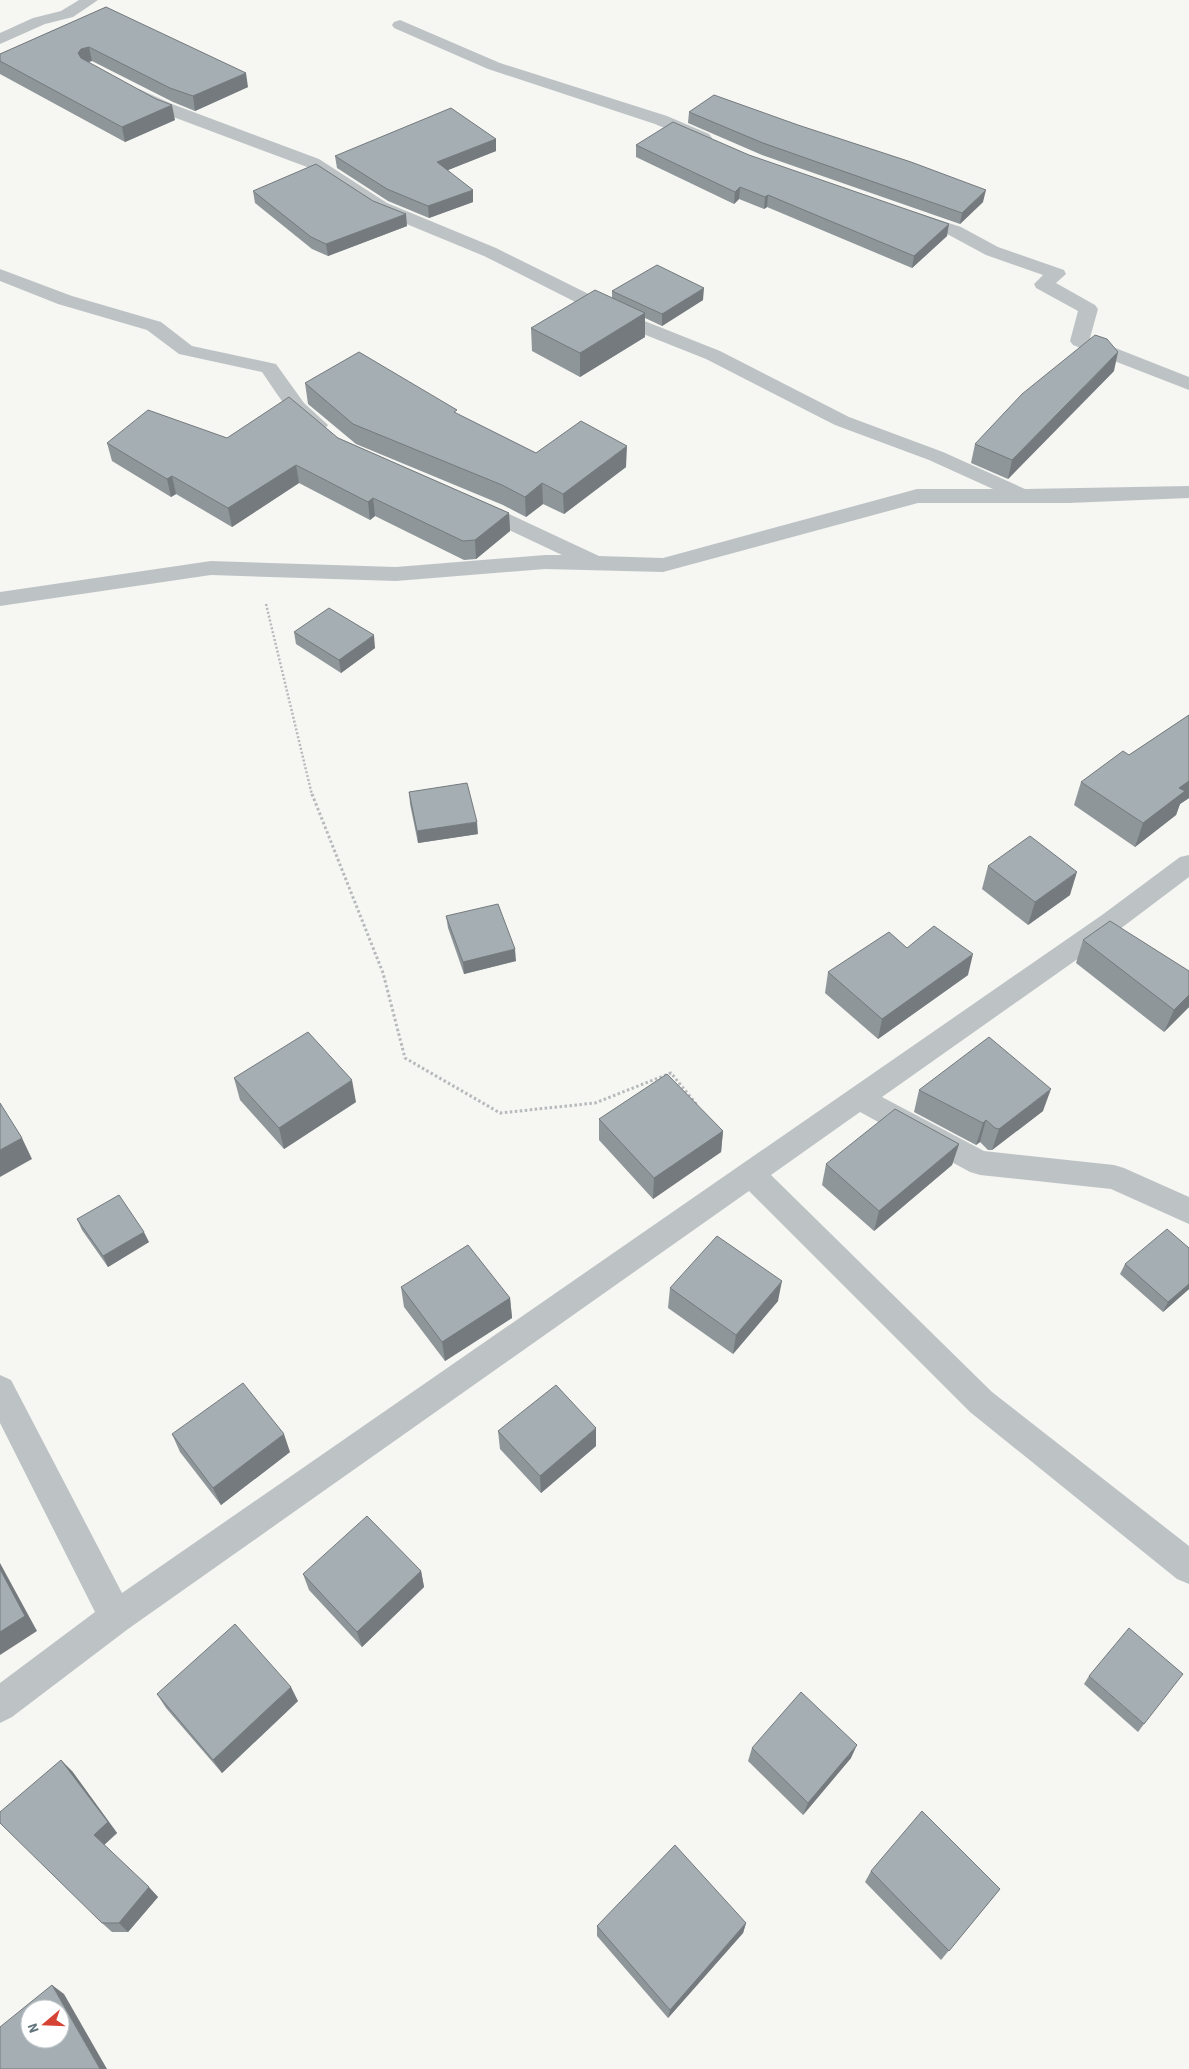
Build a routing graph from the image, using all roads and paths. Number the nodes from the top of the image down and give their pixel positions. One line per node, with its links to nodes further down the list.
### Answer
1 (90, 0): 3 (street)
2 (400, 25): 5 (street)
3 (0, 39)
4 (124, 86): 11 (street)
5 (721, 146)
6 (898, 212): 8 (street)
7 (0, 275): 9 (street)
8 (1189, 384)
9 (334, 438)
10 (1189, 492): 11 (street)
11 (1024, 496): 13 (street)
12 (458, 498): 13 (street)
13 (598, 564): 14 (street)
14 (258, 569): 15 (street); 18 (path)
15 (0, 599)
16 (1189, 864): 17 (street)
17 (859, 1098): 19 (street); 20 (street)
18 (702, 1112)
19 (751, 1174): 22 (street); 23 (street)
20 (1189, 1211)
21 (0, 1390): 23 (street)
22 (1189, 1567)
23 (116, 1617): 24 (street)
24 (0, 1705)

